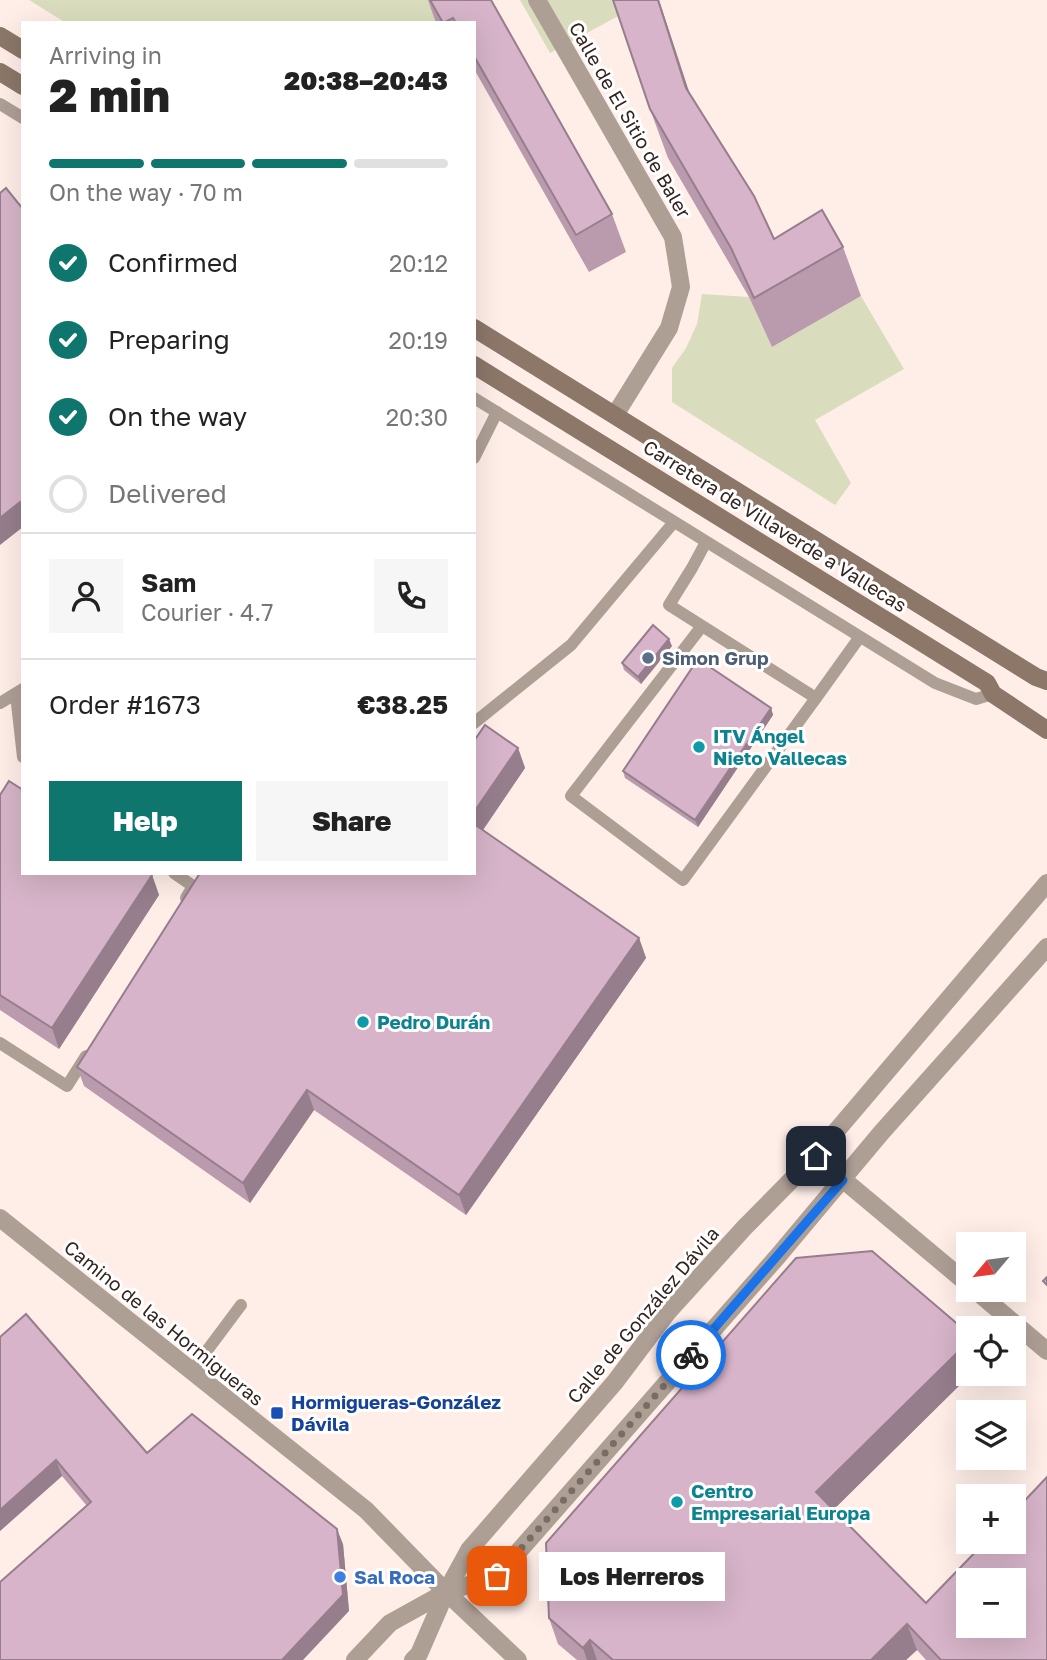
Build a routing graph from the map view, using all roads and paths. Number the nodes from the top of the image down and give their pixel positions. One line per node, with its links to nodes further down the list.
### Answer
1 (537, 0): 12 (street, Calle de El Sitio de Baler)
2 (0, 36): 3 (main road)
3 (21, 49)
4 (0, 72): 5 (main road)
5 (21, 85)
6 (0, 104): 7 (lane)
7 (21, 117)
8 (476, 329): 12 (main road, Carretera de Villaverde a Vallecas)
9 (476, 366): 20 (main road, Carretera de Villaverde a Vallecas)
10 (476, 399): 11 (lane)
11 (497, 412): 13 (lane); 14 (lane)
12 (615, 415): 18 (main road, Carretera de Villaverde a Vallecas)
13 (476, 454)
14 (674, 522): 15 (lane); 24 (lane)
15 (705, 542): 16 (lane); 17 (lane)
16 (702, 626): 21 (lane); 21 (lane)
17 (859, 638): 20 (lane); 21 (lane)
18 (1047, 681)
19 (20, 692): 22 (lane); 23 (lane)
20 (993, 694): 25 (main road, Carretera de Villaverde a Vallecas)
21 (816, 698)
22 (0, 703)
23 (21, 714)
24 (476, 721)
25 (1047, 730)
26 (177, 875): 28 (lane)
27 (1047, 883): 32 (street, Calle de González Dávila)
28 (178, 909)
29 (1047, 947): 33 (street)
30 (0, 1043): 31 (lane)
31 (90, 1051)
32 (816, 1156): 33 (street); 40 (street, Calle de González Dávila)
33 (843, 1180): 35 (street); 40 (street)
34 (0, 1218): 39 (street, Camino de las Hormigueras)
35 (956, 1274)
36 (989, 1302): 38 (street)
37 (241, 1305): 39 (lane)
38 (1047, 1351)
39 (191, 1372): 40 (street, Camino de las Hormigueras)
40 (446, 1592): 41 (street); 42 (street, Calle de González Dávila); 43 (street, Camino de las Hormigueras)
41 (355, 1660)
42 (413, 1660)
43 (518, 1660)

